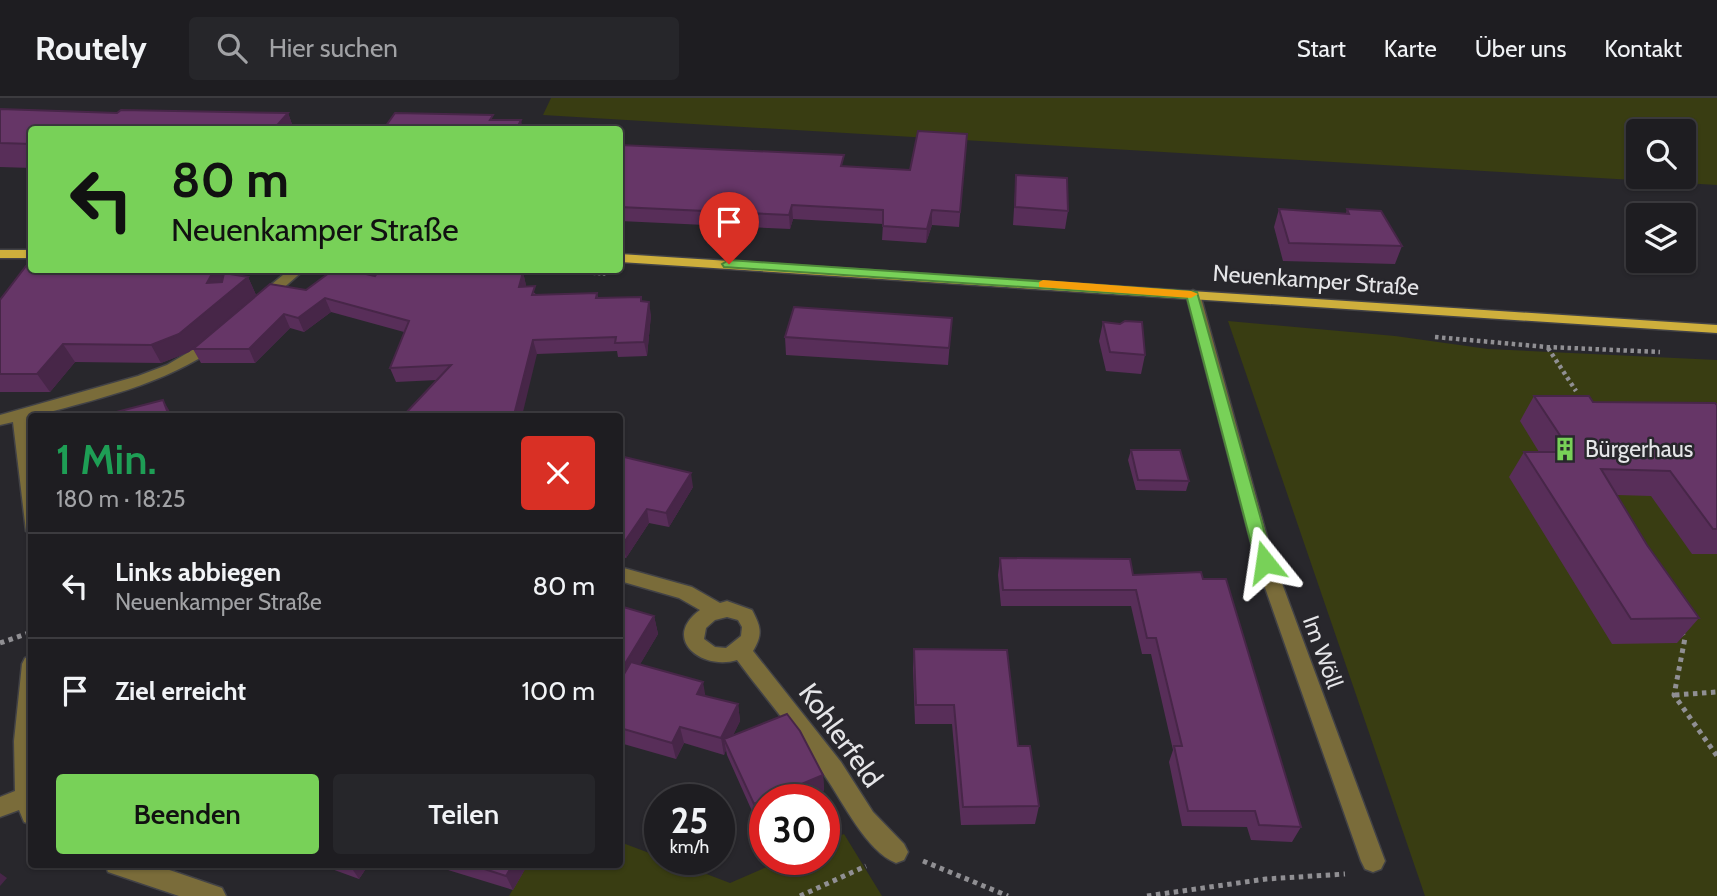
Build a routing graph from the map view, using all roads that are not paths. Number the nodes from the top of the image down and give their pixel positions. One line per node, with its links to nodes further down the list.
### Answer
1 (0, 254): 2 (main road)
2 (28, 254)
3 (623, 258): 5 (main road, Neuenkamper Straße)
4 (294, 273): 6 (street)
5 (1193, 295): 8 (main road, Neuenkamper Straße); 19 (street, Im Wöll)
6 (246, 314)
7 (229, 329): 9 (street)
8 (1717, 329)
9 (20, 414): 10 (street); 11 (street)
10 (0, 420)
11 (28, 489)
12 (623, 575): 13 (street)
13 (716, 610): 14 (street); 14 (street)
14 (741, 651): 18 (street, Kohlerfeld)
15 (28, 700): 16 (street)
16 (28, 806): 17 (street)
17 (0, 807)
18 (896, 852)
19 (1373, 861)
20 (128, 868): 21 (street)
21 (214, 896)

